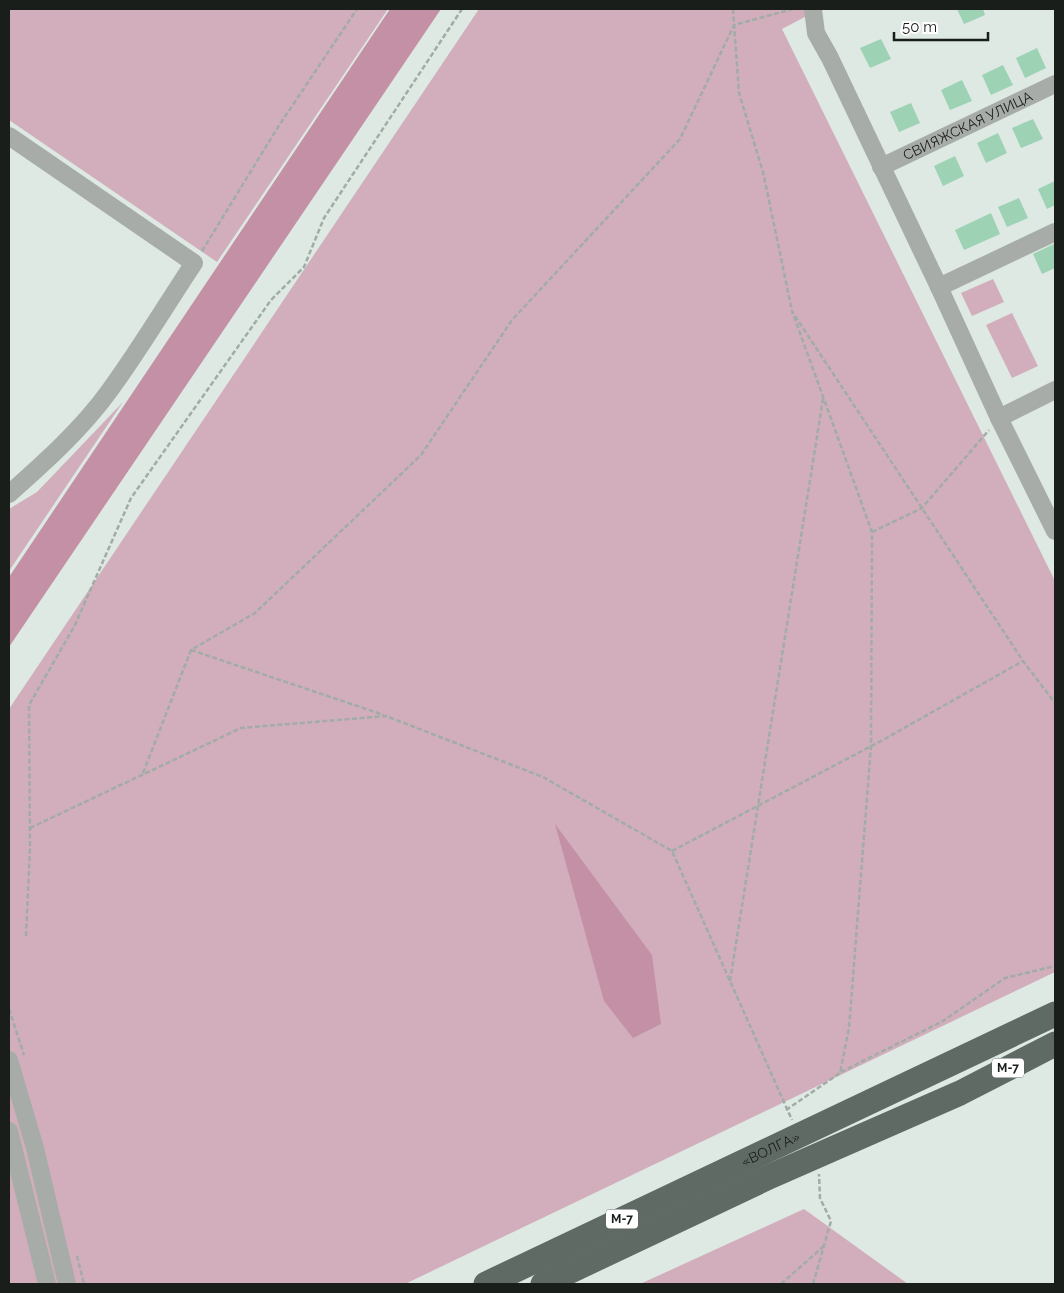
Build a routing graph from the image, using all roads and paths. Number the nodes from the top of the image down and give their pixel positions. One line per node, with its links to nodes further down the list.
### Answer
1 (357, 9): 11 (path)
2 (462, 9): 28 (path)
3 (733, 9): 6 (path)
4 (793, 9): 6 (path)
5 (812, 9): 9 (street)
6 (734, 25): 13 (path); 21 (path)
7 (1055, 84): 9 (street, СВИЯЖСКАЯ УЛИЦА)
8 (9, 136): 11 (street)
9 (881, 167): 12 (street)
10 (1055, 232): 12 (street)
11 (194, 263): 17 (street)
12 (940, 287): 16 (street)
13 (792, 311): 15 (path); 18 (path)
14 (1055, 390): 16 (street)
15 (823, 396): 20 (path); 27 (path)
16 (1000, 418): 18 (path); 19 (street)
17 (9, 494)
18 (922, 508): 20 (path); 22 (path)
19 (1055, 531)
20 (872, 532): 25 (path)
21 (190, 650): 24 (path); 26 (path)
22 (1023, 660): 23 (path); 25 (path)
23 (1055, 703)
24 (386, 716): 26 (path); 29 (path)
25 (871, 746): 27 (path); 36 (path)
26 (142, 775): 28 (path)
27 (758, 806): 29 (path); 32 (path)
28 (30, 828): 30 (path)
29 (672, 851): 32 (path)
30 (26, 936)
31 (1055, 966): 36 (path)
32 (730, 982): 37 (path)
33 (1055, 1014): 44 (highway, «ВОЛГА» / М-7)
34 (1055, 1044): 45 (highway, «ВОЛГА» / М-7)
35 (9, 1060): 43 (street)
36 (840, 1073): 37 (path)
37 (786, 1110): 38 (path)
38 (795, 1127)
39 (9, 1131): 42 (street)
40 (817, 1170): 41 (path)
41 (825, 1245): 46 (path); 47 (path)
42 (47, 1284)
43 (68, 1284)
44 (486, 1284)
45 (543, 1284)
46 (780, 1284)
47 (813, 1284)

